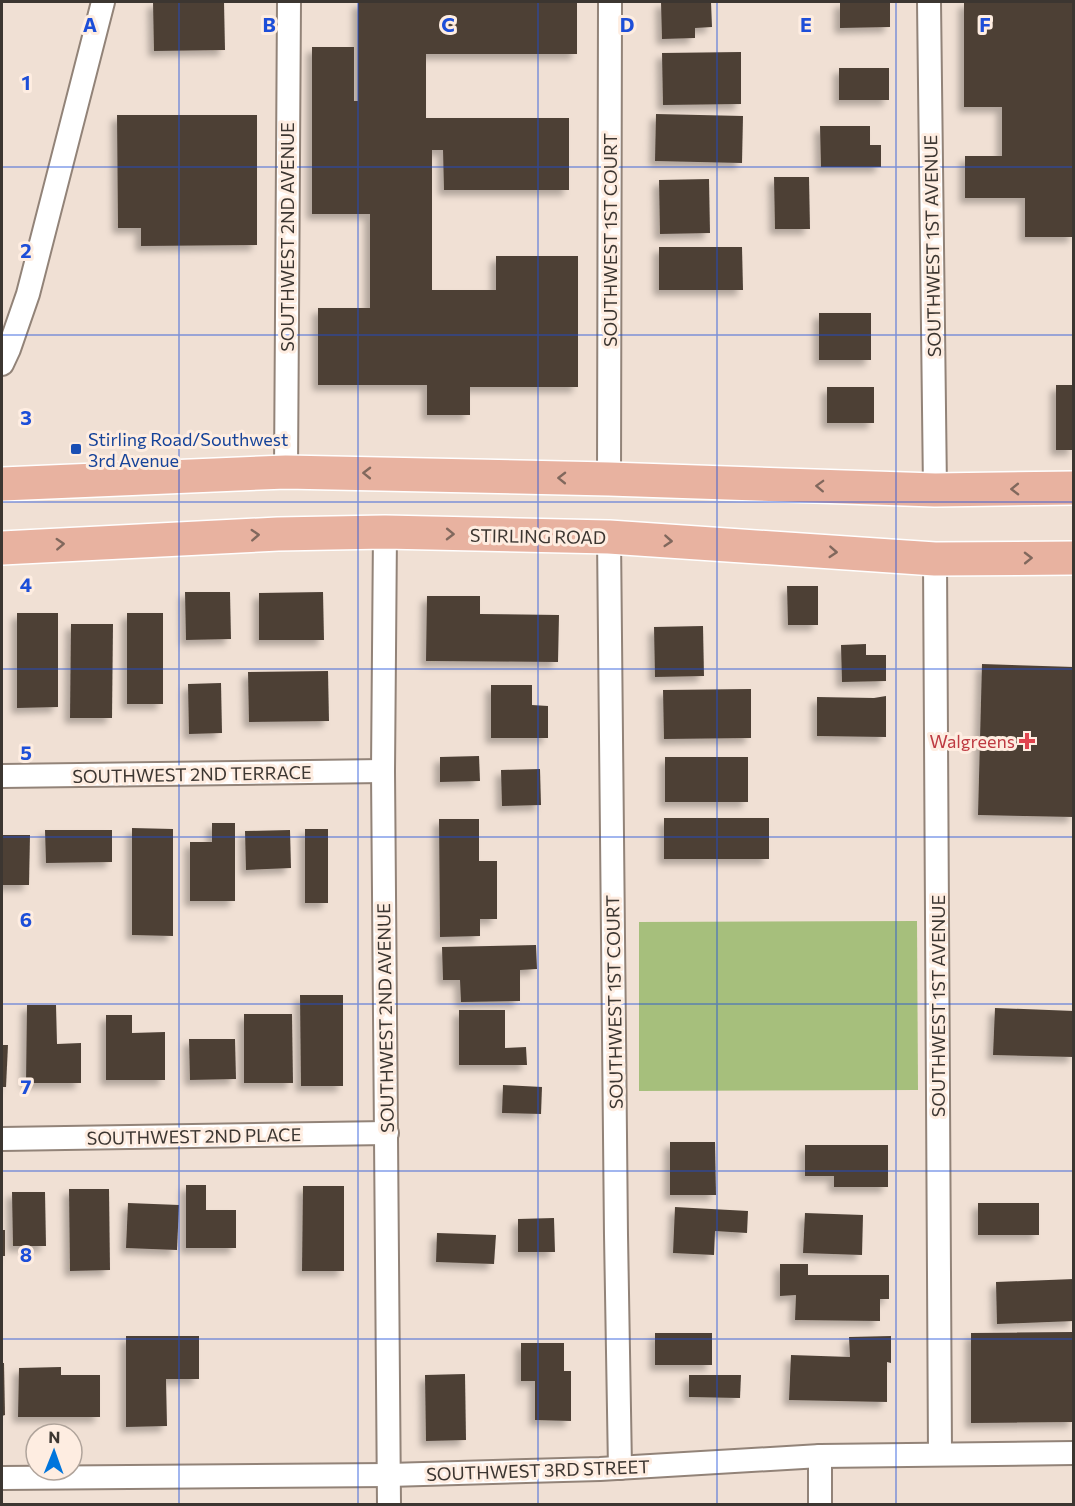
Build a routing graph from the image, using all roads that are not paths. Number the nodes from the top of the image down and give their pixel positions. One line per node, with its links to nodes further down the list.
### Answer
1 (103, 2): 5 (street)
2 (289, 2): 6 (street, SOUTHWEST 2ND AVENUE)
3 (610, 2): 7 (street, SOUTHWEST 1ST COURT)
4 (929, 2): 10 (street, SOUTHWEST 1ST AVENUE)
5 (2, 364)
6 (286, 472): 7 (main road, one-way to 6); 8 (main road)
7 (609, 479): 10 (main road, one-way to 7)
8 (2, 484)
9 (1074, 488): 10 (main road, one-way to 10)
10 (935, 490)
11 (385, 532): 12 (main road, STIRLING ROAD, one-way to 12); 13 (main road, STIRLING ROAD, one-way to 11); 16 (street, SOUTHWEST 2ND AVENUE)
12 (609, 537): 15 (main road, STIRLING ROAD, one-way to 15); 23 (street, SOUTHWEST 1ST COURT)
13 (2, 548)
14 (1074, 558): 15 (main road, STIRLING ROAD, one-way to 14)
15 (935, 559): 21 (street, SOUTHWEST 1ST AVENUE)
16 (383, 771): 17 (street, SOUTHWEST 2ND TERRACE); 18 (street, SOUTHWEST 2ND AVENUE)
17 (2, 776)
18 (387, 1133): 19 (street, SOUTHWEST 2ND PLACE); 24 (street, SOUTHWEST 2ND AVENUE)
19 (2, 1139)
20 (1074, 1453): 21 (street, SOUTHWEST 3RD STREET)
21 (940, 1454): 22 (street, SOUTHWEST 3RD STREET)
22 (820, 1456): 23 (street, SOUTHWEST 3RD STREET); 27 (street)
23 (621, 1468): 24 (street, SOUTHWEST 3RD STREET)
24 (389, 1475): 25 (street, SOUTHWEST 3RD STREET); 26 (street, SOUTHWEST 2ND AVENUE)
25 (2, 1478)
26 (389, 1504)
27 (820, 1504)

